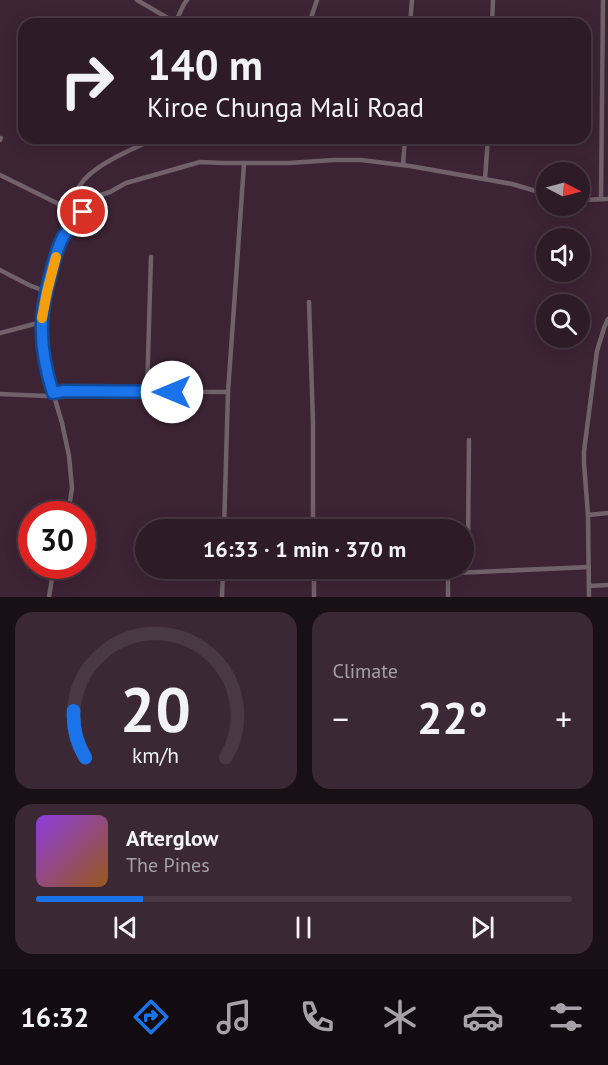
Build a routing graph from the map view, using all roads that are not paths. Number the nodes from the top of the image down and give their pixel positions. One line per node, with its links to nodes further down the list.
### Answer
1 (137, 0): 7 (street)
2 (187, 0): 8 (street)
3 (317, 0): 9 (street)
4 (412, 0): 10 (street)
5 (493, 0): 11 (street)
6 (603, 0): 20 (street)
7 (168, 18)
8 (179, 18)
9 (311, 18)
10 (410, 18)
11 (492, 18)
12 (143, 144): 23 (street)
13 (405, 144): 16 (street)
14 (488, 144): 18 (street)
15 (244, 164): 16 (street); 24 (street); 34 (street)
16 (403, 165): 18 (street)
17 (0, 175): 23 (street)
18 (485, 179): 19 (street)
19 (536, 191)
20 (601, 198): 21 (street); 22 (street)
21 (590, 199)
22 (608, 199)
23 (73, 212): 24 (street)
24 (68, 231): 27 (street)
25 (151, 257): 32 (street)
26 (0, 270): 27 (street)
27 (47, 292): 30 (street)
28 (309, 302): 41 (street)
29 (608, 319): 39 (street)
30 (42, 322): 31 (street); 33 (street)
31 (0, 333)
32 (147, 392): 33 (street); 34 (street)
33 (53, 393): 35 (street); 37 (street)
34 (228, 393): 40 (street)
35 (0, 394)
36 (469, 440): 42 (street)
37 (70, 501)
38 (608, 513): 39 (street)
39 (588, 515): 43 (street)
40 (224, 519)
41 (314, 519)
42 (468, 519)
43 (589, 567): 44 (street); 50 (street)
44 (474, 570)
45 (52, 579): 51 (street)
46 (223, 579): 52 (street)
47 (314, 579): 53 (street)
48 (447, 579): 54 (street)
49 (608, 585): 50 (street)
50 (589, 586): 55 (street)
51 (50, 597)
52 (222, 597)
53 (314, 597)
54 (448, 597)
55 (589, 597)

